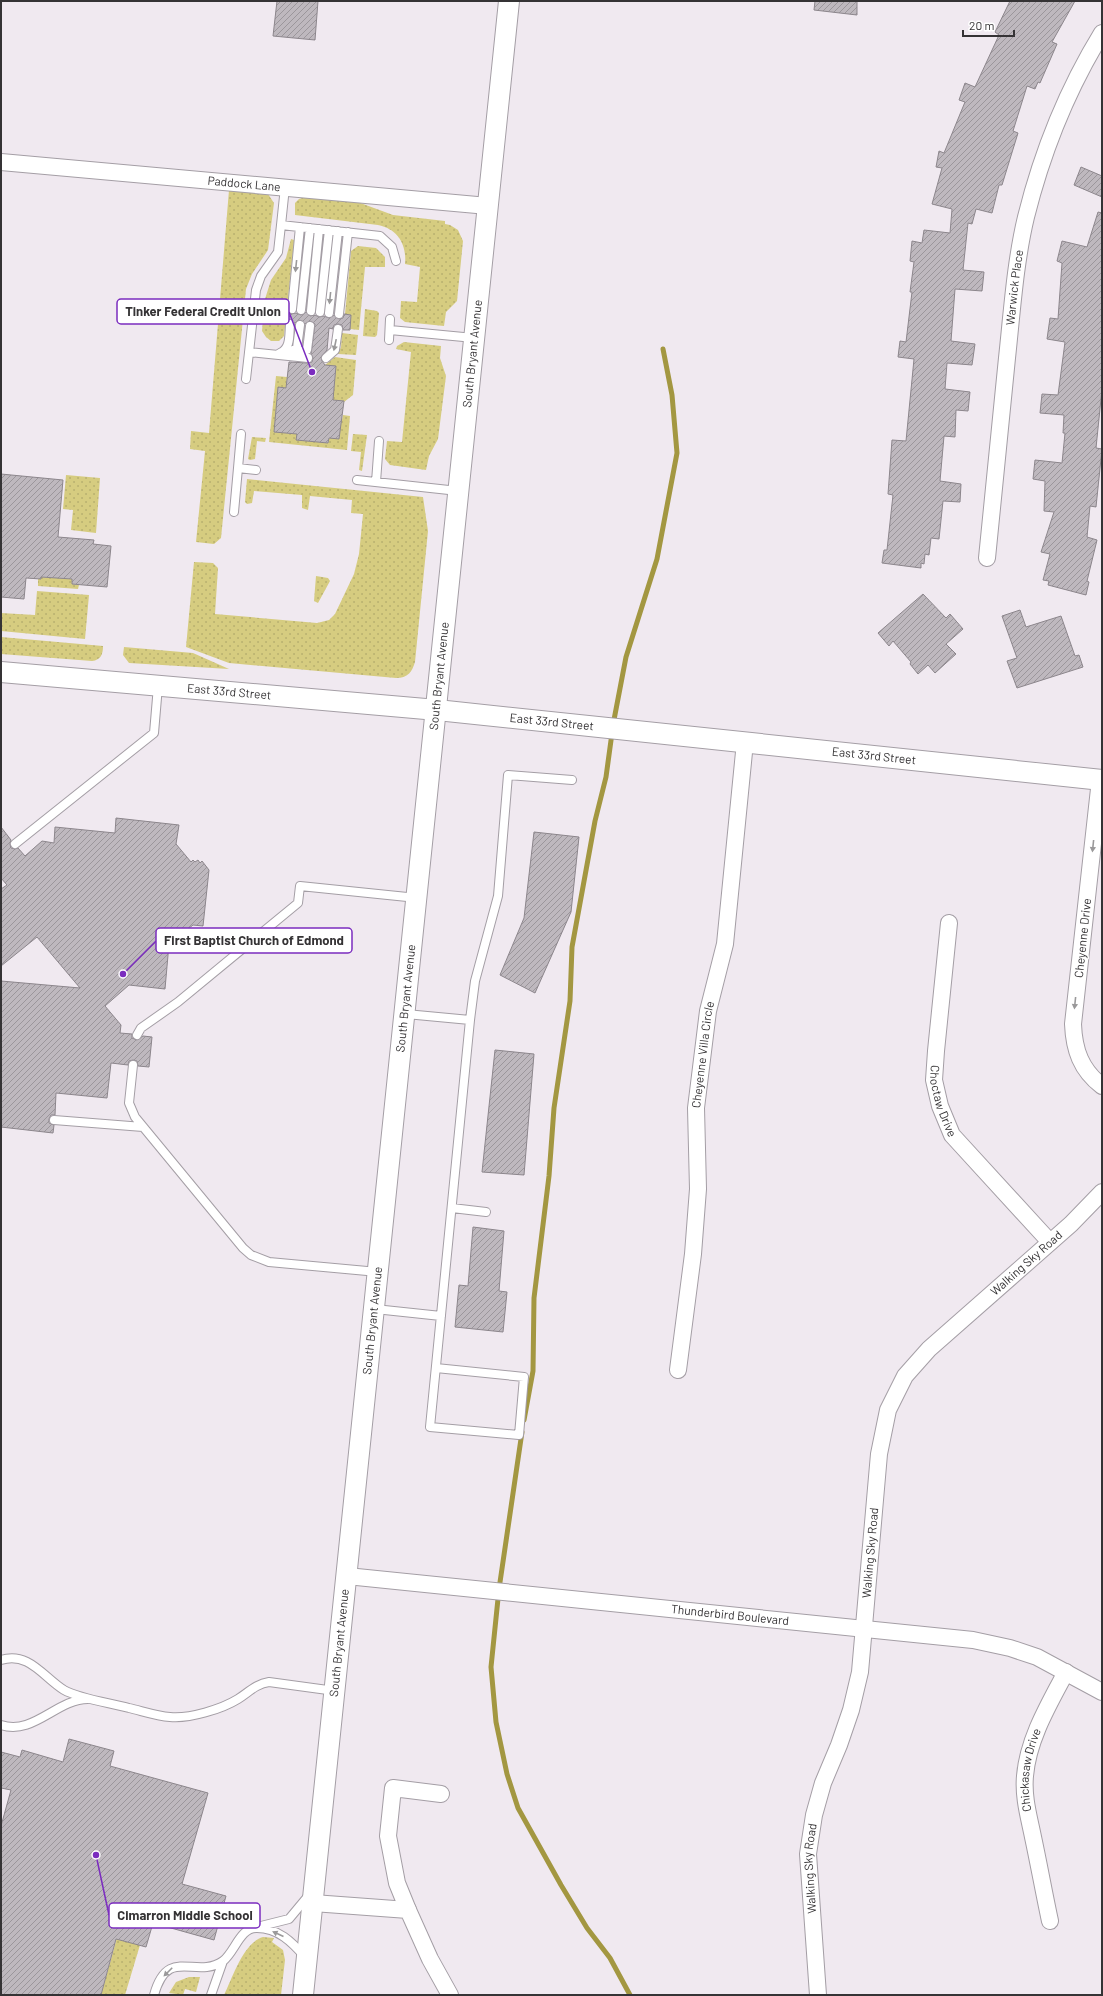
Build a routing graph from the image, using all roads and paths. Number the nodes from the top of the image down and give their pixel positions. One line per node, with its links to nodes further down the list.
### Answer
1 (509, 1): 5 (street, South Bryant Avenue)
2 (1102, 33): 39 (street, Warwick Place)
3 (1, 162): 4 (street, Paddock Lane)
4 (285, 187): 5 (street, Paddock Lane); 6 (lane)
5 (488, 206): 24 (street, South Bryant Avenue)
6 (281, 225): 7 (lane); 26 (lane)
7 (300, 227): 8 (lane); 14 (lane, one-way to 14)
8 (310, 228): 9 (lane); 15 (lane)
9 (319, 229): 10 (lane); 16 (lane)
10 (329, 230): 11 (lane); 11 (lane, one-way to 10)
11 (338, 231): 12 (lane)
12 (348, 232): 13 (lane); 17 (lane)
13 (396, 261)
14 (292, 309)
15 (301, 310)
16 (311, 311)
17 (339, 314)
18 (390, 319): 23 (lane)
19 (290, 324): 27 (lane)
20 (300, 325): 27 (lane)
21 (310, 326): 27 (lane)
22 (338, 329): 29 (lane, one-way to 29)
23 (390, 330): 24 (lane); 25 (lane)
24 (475, 338): 37 (street, South Bryant Avenue)
25 (388, 340)
26 (249, 352): 27 (lane); 30 (lane)
27 (277, 355): 28 (lane)
28 (308, 355)
29 (326, 358)
30 (246, 379)
31 (241, 434): 33 (lane)
32 (379, 441): 36 (lane)
33 (238, 468): 34 (lane); 38 (lane)
34 (256, 470)
35 (357, 480): 36 (lane)
36 (376, 482): 37 (lane)
37 (459, 491): 42 (street, South Bryant Avenue)
38 (234, 512)
39 (987, 558)
40 (1, 672): 41 (street, East 33rd Street)
41 (158, 686): 42 (street, East 33rd Street); 46 (lane)
42 (437, 710): 43 (street, East 33rd Street); 47 (street, South Bryant Avenue)
43 (745, 742): 45 (street, East 33rd Street); 64 (street, Cheyenne Villa Circle)
44 (572, 780): 50 (lane)
45 (1101, 780): 53 (street, Cheyenne Drive, one-way to 53)
46 (15, 844)
47 (418, 898): 49 (street, South Bryant Avenue); 51 (lane)
48 (949, 923): 59 (street, Choctaw Drive)
49 (406, 1014): 50 (lane); 60 (street, South Bryant Avenue)
50 (470, 1020): 57 (lane)
51 (136, 1035)
52 (133, 1065): 55 (lane)
53 (1102, 1086)
54 (54, 1120): 55 (lane)
55 (143, 1127): 60 (lane)
56 (1102, 1192): 59 (street, Walking Sky Road)
57 (452, 1208): 58 (lane); 62 (lane)
58 (486, 1212)
59 (1050, 1242): 66 (street, Walking Sky Road)
60 (379, 1272): 61 (street, South Bryant Avenue)
61 (375, 1309): 62 (lane); 65 (street, South Bryant Avenue)
62 (441, 1316): 63 (lane)
63 (436, 1368): 63 (lane)
64 (678, 1370)
65 (347, 1576): 66 (street, Thunderbird Boulevard); 69 (street, South Bryant Avenue)
66 (863, 1628): 68 (street, Thunderbird Boulevard); 84 (street, Walking Sky Road)
67 (1, 1660): 71 (lane)
68 (1066, 1672): 70 (street, Thunderbird Boulevard); 76 (street, Chickasaw Drive)
69 (336, 1691): 71 (lane); 74 (street, South Bryant Avenue)
70 (1102, 1692)
71 (95, 1700): 72 (lane)
72 (1, 1725)
73 (442, 1794): 75 (street)
74 (314, 1895): 75 (street); 77 (lane); 78 (street, South Bryant Avenue)
75 (408, 1910): 83 (street)
76 (1050, 1921)
77 (256, 1928): 78 (lane, one-way to 77); 79 (lane)
78 (307, 1959): 82 (street, South Bryant Avenue)
79 (223, 1960): 80 (lane, one-way to 80); 81 (lane)
80 (154, 1995)
81 (211, 1995)
82 (303, 1995)
83 (450, 1995)
84 (818, 1995)

